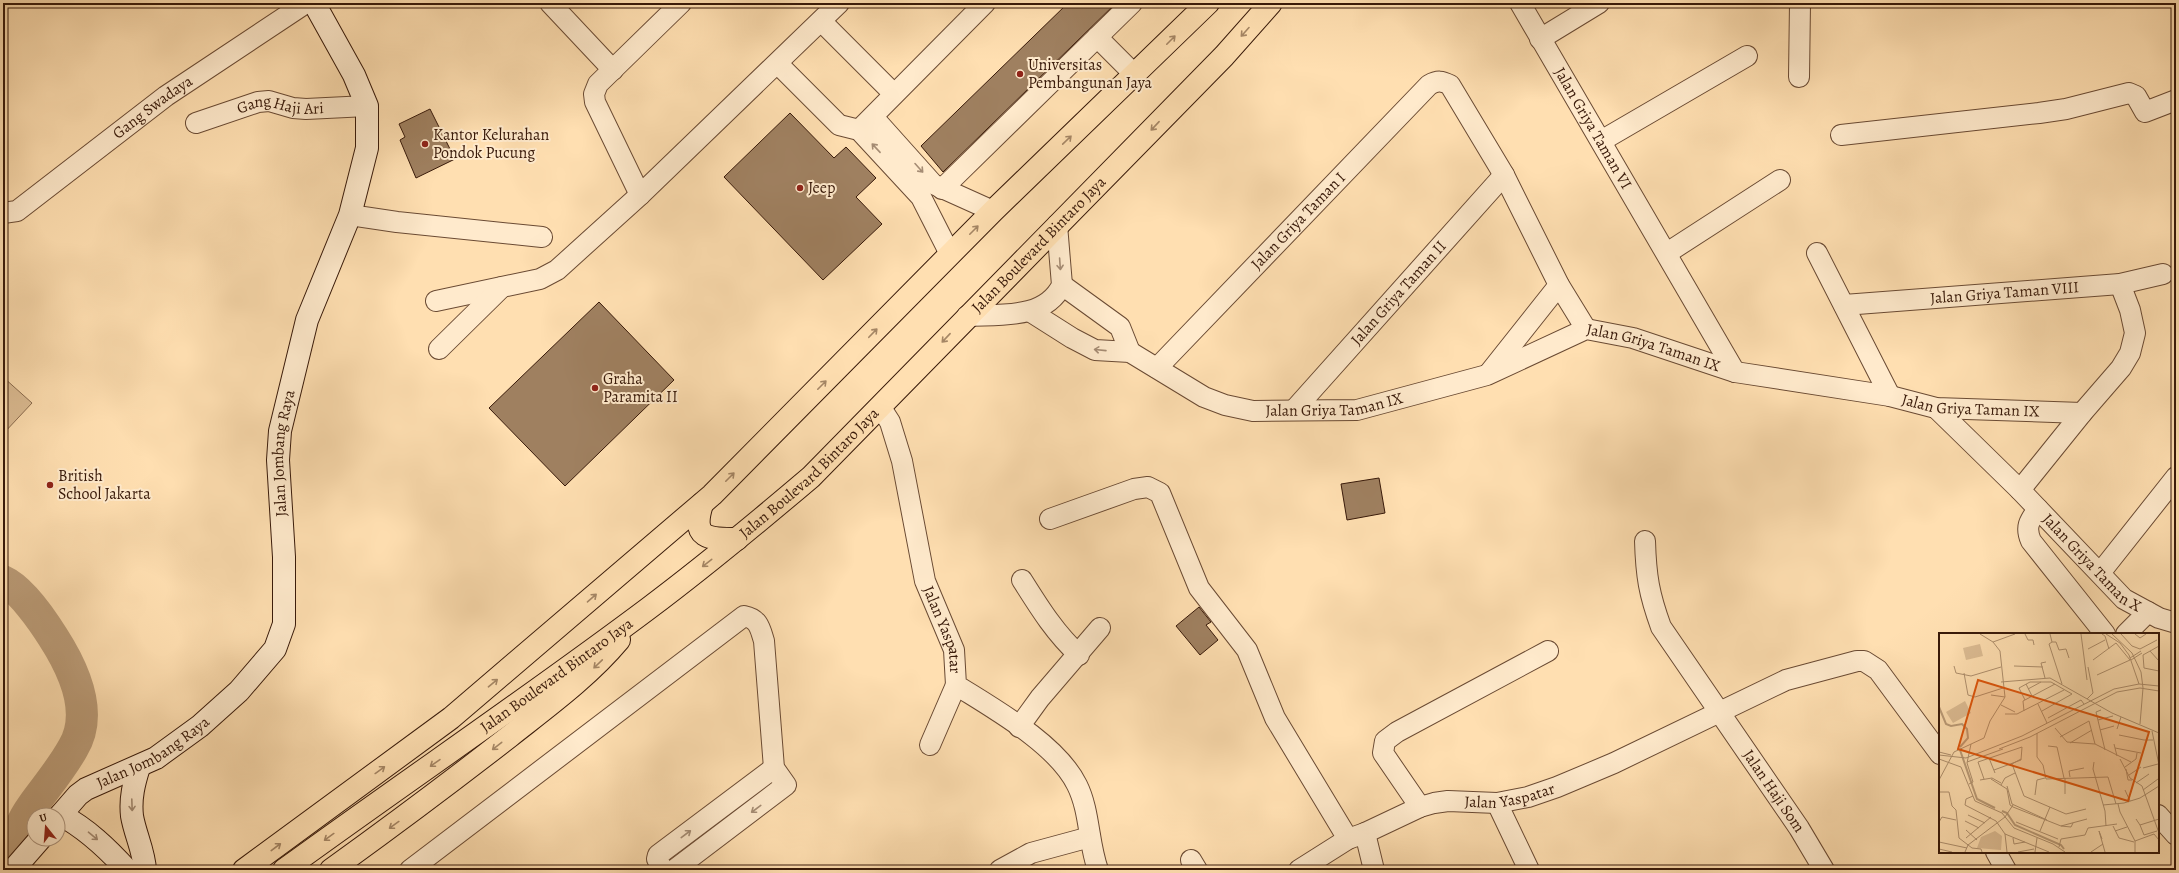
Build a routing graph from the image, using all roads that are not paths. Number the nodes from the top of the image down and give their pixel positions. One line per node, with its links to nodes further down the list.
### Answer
1 (306, 3): 33 (street, Gang Swadaya)
2 (314, 3): 23 (main road, Jalan Jombang Raya)
3 (550, 3): 18 (street)
4 (681, 3): 18 (street)
5 (839, 3): 13 (street)
6 (985, 3): 21 (street)
7 (1132, 3): 14 (street)
8 (1208, 3): 19 (main road, Jalan Boulevard Bintaro Jaya, one-way to 8)
9 (1271, 3): 35 (main road, Jalan Boulevard Bintaro Jaya, one-way to 35)
10 (1520, 3): 15 (street, Jalan Griya Taman VI)
11 (1600, 3): 15 (street)
12 (1800, 3): 20 (street)
13 (821, 21): 17 (street); 21 (street)
14 (1101, 33): 19 (street); 30 (street)
15 (1540, 38): 27 (street, Jalan Griya Taman VI)
16 (1747, 56): 27 (street)
17 (778, 64): 25 (street); 31 (street)
18 (613, 70): 31 (street)
19 (1139, 71): 32 (main road, Jalan Boulevard Bintaro Jaya, one-way to 19)
20 (1799, 77)
21 (894, 94): 25 (street)
22 (2176, 100): 26 (street)
23 (367, 106): 24 (street, Gang Haji Ari); 34 (main road, Jalan Jombang Raya)
24 (196, 123)
25 (866, 124): 30 (street)
26 (1841, 135)
27 (1601, 141): 37 (street, Jalan Griya Taman VI)
28 (1504, 175): 41 (street); 52 (street, Jalan Griya Taman I); 58 (street, Jalan Griya Taman II)
29 (1780, 180): 37 (street)
30 (932, 190): 32 (street); 39 (street)
31 (640, 195): 44 (street)
32 (993, 211): 39 (main road, Jalan Boulevard Bintaro Jaya, one-way to 32)
33 (3, 213)
34 (350, 215): 36 (street); 82 (main road, Jalan Jombang Raya)
35 (1058, 225): 43 (street, one-way to 43); 48 (main road, Jalan Boulevard Bintaro Jaya)
36 (542, 237)
37 (1667, 253): 53 (street, Jalan Griya Taman VI)
38 (1818, 253): 46 (street)
39 (950, 254): 62 (main road, Jalan Boulevard Bintaro Jaya, one-way to 39)
40 (2163, 274): 42 (street, Jalan Griya Taman VIII)
41 (1559, 284): 49 (street); 54 (street)
42 (2120, 284): 46 (street, Jalan Griya Taman VIII); 59 (street)
43 (1062, 285): 47 (street); 51 (street)
44 (502, 287): 45 (street); 50 (street)
45 (436, 301)
46 (1844, 305): 55 (street)
47 (1031, 312): 48 (street); 51 (street, Jalan Griya Taman IX, one-way to 47)
48 (967, 316): 56 (main road, Jalan Boulevard Bintaro Jaya, one-way to 56)
49 (1586, 329): 53 (street, Jalan Griya Taman IX); 54 (street, Jalan Griya Taman IX)
50 (439, 349)
51 (1130, 352): 52 (street, Jalan Griya Taman IX)
52 (1157, 368): 58 (street, Jalan Griya Taman IX)
53 (1735, 372): 55 (street, Jalan Griya Taman IX)
54 (1487, 376): 58 (street, Jalan Griya Taman IX)
55 (1890, 396): 57 (street, Jalan Griya Taman IX)
56 (880, 408): 65 (main road, Jalan Boulevard Bintaro Jaya); 77 (street, Jalan Yaspatar)
57 (1936, 408): 59 (street, Jalan Griya Taman IX); 61 (street, Jalan Griya Taman X)
58 (1294, 410)
59 (2082, 413): 61 (street)
60 (2176, 477): 67 (street)
61 (2020, 490): 63 (street, Jalan Griya Taman X)
62 (702, 504): 65 (main road); 98 (main road, Jalan Boulevard Bintaro Jaya, one-way to 62)
63 (2038, 509): 67 (street, Jalan Griya Taman X); 73 (street, Jalan Griya Taman X)
64 (1050, 519): 90 (street)
65 (737, 539): 70 (main road, Jalan Boulevard Bintaro Jaya, one-way to 70)
66 (1645, 541): 78 (street, Jalan Haji Som)
67 (2100, 573): 69 (street, Jalan Griya Taman X)
68 (1022, 580): 76 (street)
69 (2148, 612): 71 (street, Jalan Griya Taman X); 74 (street, Jalan Griya Taman X)
70 (642, 613): 99 (main road, Jalan Boulevard Bintaro Jaya, one-way to 99); 100 (main road, one-way to 100)
71 (2176, 623)
72 (1100, 628): 76 (street)
73 (2104, 633)
74 (2127, 633)
75 (1548, 651): 85 (street)
76 (1079, 654): 79 (street)
77 (956, 685): 79 (street, Jalan Yaspatar); 80 (street)
78 (1721, 712): 81 (street, Jalan Yaspatar); 84 (street, Jalan Yaspatar); 108 (street, Jalan Haji Som)
79 (1019, 727): 91 (street, Jalan Yaspatar)
80 (930, 745)
81 (1939, 753)
82 (139, 767): 86 (main road, Jalan Jombang Raya); 97 (main road, one-way to 97)
83 (774, 768): 94 (street, one-way to 94); 101 (street); 102 (street, one-way to 83)
84 (1497, 803): 85 (street, Jalan Yaspatar); 107 (street)
85 (1420, 807): 90 (street, Jalan Yaspatar)
86 (66, 809)
87 (2159, 816): 89 (street)
88 (66, 819): 96 (main road, one-way to 96)
89 (2176, 835)
90 (1357, 836): 105 (street, Jalan Yaspatar); 106 (street)
91 (1090, 837): 103 (street); 104 (street, Jalan Yaspatar)
92 (33, 847): 95 (main road)
93 (1997, 853): 109 (street)
94 (687, 866)
95 (13, 870)
96 (127, 870)
97 (145, 870)
98 (244, 870)
99 (284, 870)
100 (331, 870)
101 (410, 870)
102 (663, 870)
103 (1000, 870)
104 (1098, 870)
105 (1299, 870)
106 (1374, 870)
107 (1529, 870)
108 (1824, 870)
109 (2006, 870)

